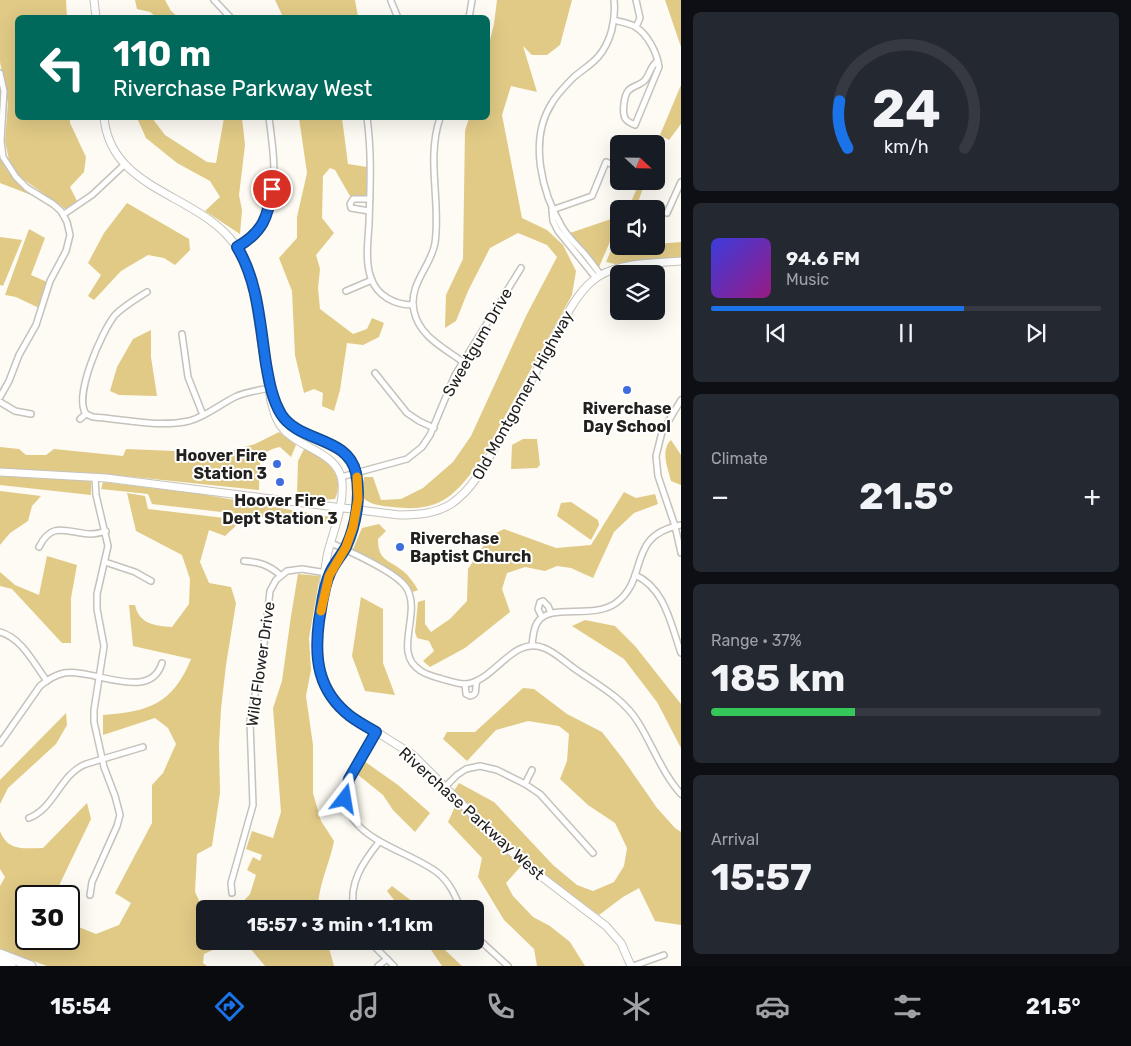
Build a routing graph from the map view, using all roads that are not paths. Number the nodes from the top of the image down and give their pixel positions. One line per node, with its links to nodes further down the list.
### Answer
1 (94, 0): 7 (street)
2 (214, 0): 8 (street)
3 (472, 0): 10 (street)
4 (614, 0): 11 (street)
5 (636, 0): 12 (street)
6 (391, 1): 9 (street)
7 (96, 15)
8 (228, 15)
9 (397, 15)
10 (470, 15)
11 (614, 20): 12 (street); 24 (street)
12 (636, 27): 13 (street)
13 (658, 61): 13 (street)
14 (0, 73): 27 (street)
15 (104, 120): 20 (street, Riverchase Parkway West)
16 (269, 120): 28 (street)
17 (367, 120): 23 (street)
18 (440, 120): 35 (street)
19 (610, 164): 24 (street)
20 (124, 165): 27 (street); 28 (street, Riverchase Parkway West)
21 (681, 182): 22 (street)
22 (679, 194): 26 (street)
23 (370, 199): 25 (street); 25 (street)
24 (552, 210): 31 (street)
25 (369, 211): 32 (street)
26 (667, 213)
27 (64, 214): 40 (street)
28 (237, 247): 39 (street, Riverchase Parkway West)
29 (681, 261): 31 (street, Old Montgomery Highway)
30 (521, 268): 37 (street, Sweetgum Drive)
31 (598, 277): 53 (street, Old Montgomery Highway)
32 (372, 280): 33 (street); 35 (street)
33 (346, 291)
34 (147, 292): 44 (street)
35 (413, 305): 37 (street)
36 (182, 334): 45 (street)
37 (463, 362): 47 (street, Sweetgum Drive)
38 (375, 373): 47 (street)
39 (270, 388): 45 (street); 49 (street, Riverchase Parkway West); 51 (street, Riverchase Parkway West)
40 (0, 397)
41 (681, 400): 54 (street)
42 (0, 402): 43 (street)
43 (31, 414)
44 (86, 414): 45 (street); 46 (street)
45 (203, 415)
46 (80, 419)
47 (434, 428): 49 (street, Sweetgum Drive)
48 (0, 472): 50 (street, Old Montgomery Highway)
49 (356, 473): 51 (street, Sweetgum Drive); 53 (street, Riverchase Parkway West)
50 (95, 477): 52 (street, Old Montgomery Highway); 55 (street)
51 (341, 477): 52 (street, Riverchase Parkway West)
52 (340, 508): 53 (street, Old Montgomery Highway); 56 (street, Riverchase Parkway West)
53 (356, 510): 58 (street, Riverchase Parkway West)
54 (678, 526): 59 (street); 64 (street)
55 (106, 531): 57 (street); 61 (street)
56 (331, 543): 58 (street); 62 (street, Riverchase Parkway West)
57 (39, 547)
58 (344, 549): 62 (street, Riverchase Parkway West); 75 (street)
59 (681, 553)
60 (244, 561): 63 (street)
61 (105, 562): 65 (street); 72 (street)
62 (327, 573): 63 (street); 76 (street, Riverchase Parkway West)
63 (280, 575): 87 (street, Wild Flower Drive)
64 (635, 575): 66 (street); 70 (street)
65 (151, 581)
66 (551, 613): 67 (street); 67 (street)
67 (542, 617): 69 (street)
68 (0, 632): 73 (street)
69 (532, 646): 74 (street); 83 (street)
70 (681, 654)
71 (162, 663): 72 (street)
72 (99, 677): 73 (street); 79 (street)
73 (47, 681): 77 (street)
74 (476, 681): 75 (street); 75 (street)
75 (465, 684)
76 (376, 732): 82 (street, Riverchase Parkway West); 85 (street)
77 (0, 743)
78 (143, 747): 79 (street)
79 (102, 759): 84 (street); 88 (street)
80 (532, 770): 81 (street)
81 (525, 784): 82 (street); 86 (street)
82 (445, 787): 102 (street, Riverchase Parkway West)
83 (681, 794)
84 (29, 818)
85 (379, 842): 89 (street); 90 (street)
86 (593, 853)
87 (232, 893)
88 (90, 895)
89 (353, 900)
90 (456, 900)
91 (484, 944): 101 (street)
92 (378, 950): 95 (street)
93 (0, 954): 98 (main road)
94 (664, 955): 102 (street)
95 (387, 959): 99 (street); 100 (street)
96 (0, 962): 97 (main road)
97 (11, 966)
98 (31, 966)
99 (378, 966)
100 (394, 966)
101 (508, 966)
102 (632, 966)

